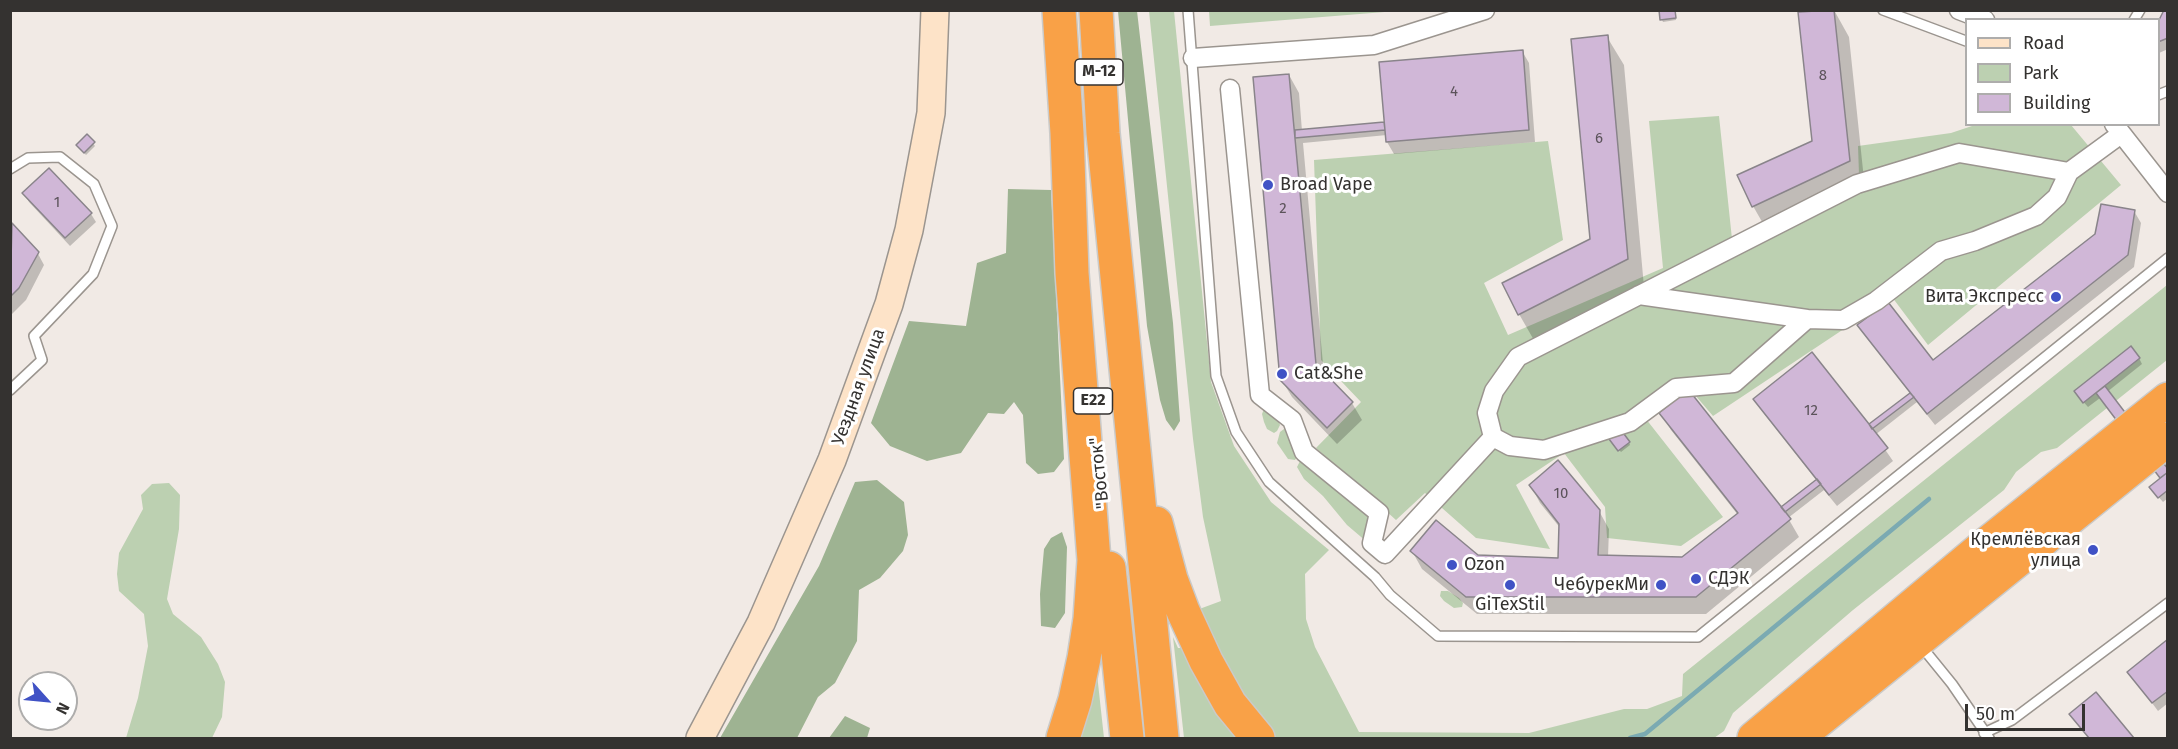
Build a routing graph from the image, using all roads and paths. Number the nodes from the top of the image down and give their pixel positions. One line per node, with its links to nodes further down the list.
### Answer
1 (935, 10): 29 (street, Уездная улица)
2 (1059, 10): 13 (highway, М-12)
3 (1096, 10): 14 (highway, М-12)
4 (1188, 10): 10 (lane)
5 (1485, 10): 10 (street)
6 (1883, 10): 9 (lane)
7 (1959, 10): 8 (street)
8 (1980, 18)
9 (1965, 41)
10 (1193, 58): 18 (lane)
11 (1230, 89): 23 (street)
12 (2118, 129): 16 (street); 17 (street)
13 (1067, 133): 30 (highway); 31 (highway, "Восток" / E22)
14 (1102, 133): 32 (highway); 33 (highway)
15 (10, 169): 21 (lane)
16 (2069, 172): 19 (street); 20 (street)
17 (2168, 193)
18 (2168, 258)
19 (1639, 295): 20 (street); 23 (street)
20 (1807, 319): 23 (street)
21 (10, 390)
22 (2168, 399): 25 (highway)
23 (1493, 437)
24 (2168, 439): 27 (highway)
25 (1979, 550): 34 (highway); 35 (highway)
26 (2168, 603): 28 (lane)
27 (1863, 683): 28 (lane); 36 (highway)
28 (1986, 736)
29 (700, 738)
30 (1063, 738)
31 (1127, 738)
32 (1162, 738)
33 (1258, 738)
34 (1732, 738)
35 (1754, 738)
36 (1797, 738)

